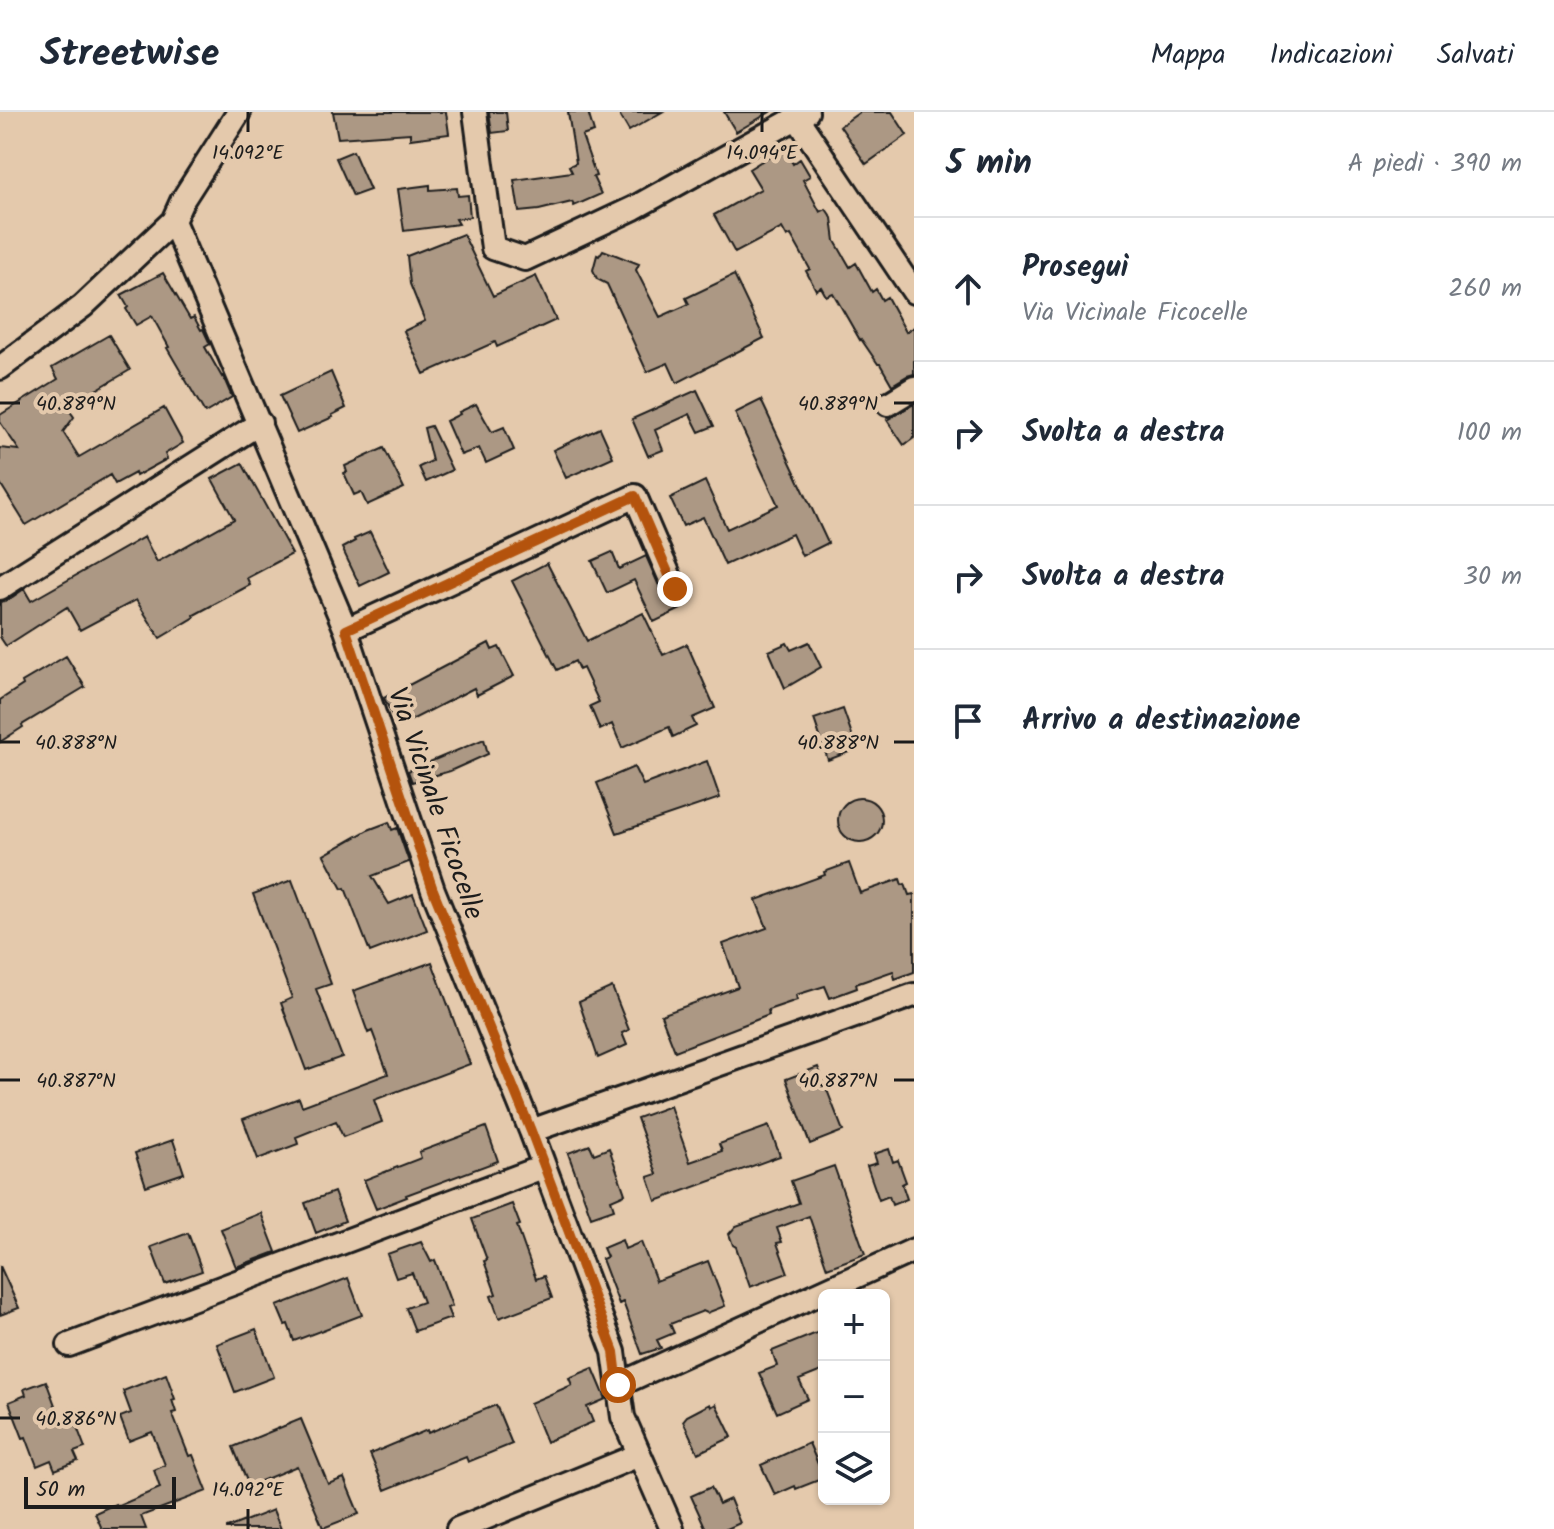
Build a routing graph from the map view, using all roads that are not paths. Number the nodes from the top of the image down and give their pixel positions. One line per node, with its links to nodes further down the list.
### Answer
1 (239, 112): 4 (street)
2 (475, 112): 3 (street)
3 (802, 115): 5 (street)
4 (173, 221): 6 (street); 9 (street, Via Vicinale Ficocelle)
5 (914, 292)
6 (0, 368)
7 (914, 388): 8 (street)
8 (888, 404)
9 (260, 423): 10 (street); 12 (street, Via Vicinale Ficocelle)
10 (0, 588)
11 (675, 589): 12 (street)
12 (346, 630): 14 (street, Via Vicinale Ficocelle)
13 (914, 995): 14 (street)
14 (531, 1131): 15 (street, Via Vicinale Ficocelle)
15 (543, 1167): 17 (street); 18 (street, Via Vicinale Ficocelle)
16 (914, 1250): 18 (street)
17 (69, 1345)
18 (618, 1385): 19 (street, Via Vicinale Ficocelle)
19 (639, 1455): 20 (street); 21 (street, Via Vicinale Ficocelle)
20 (458, 1529)
21 (672, 1529)

